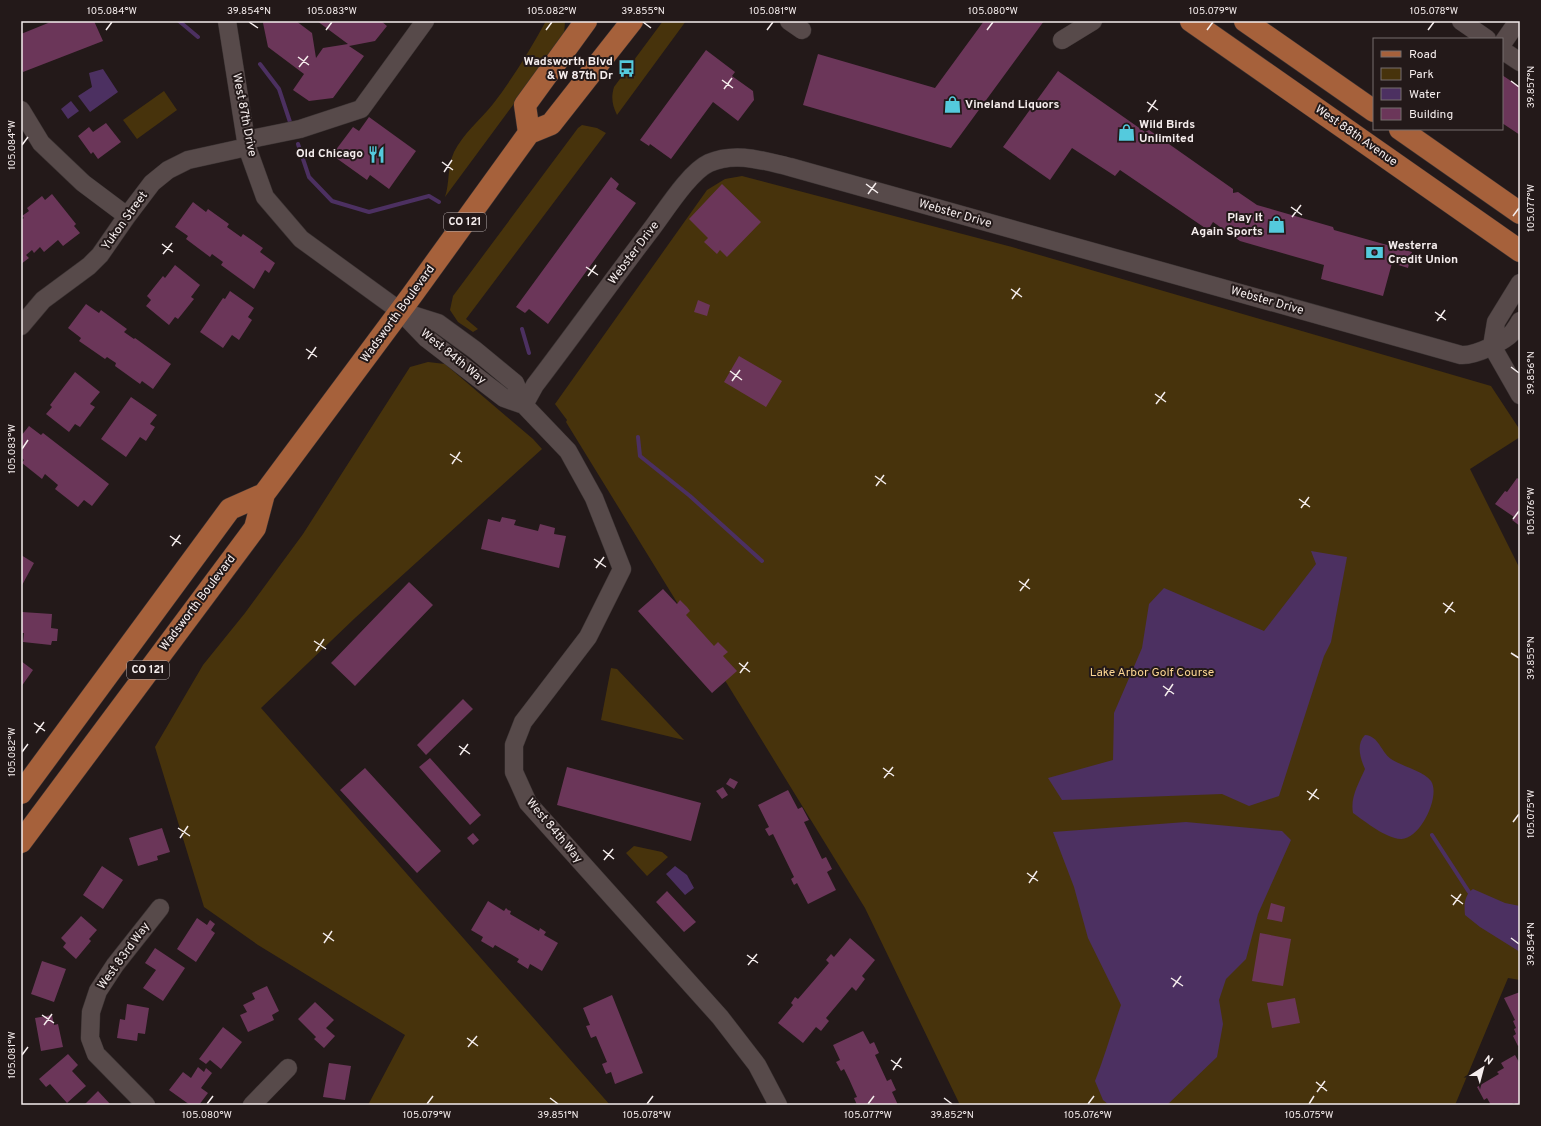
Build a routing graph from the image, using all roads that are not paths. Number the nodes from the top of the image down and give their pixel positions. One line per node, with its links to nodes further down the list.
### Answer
1 (227, 21): 19 (street, West 87th Drive)
2 (425, 21): 19 (street, Yukon Street)
3 (586, 21): 18 (main road)
4 (632, 21): 18 (main road)
5 (1075, 21): 6 (street)
6 (1093, 21)
7 (1191, 21): 22 (main road, West 88th Avenue)
8 (1245, 21): 16 (main road)
9 (1461, 21): 11 (street)
10 (1518, 21): 12 (street)
11 (1486, 38)
12 (1503, 43)
13 (1503, 51): 14 (street)
14 (1520, 62)
15 (21, 110): 21 (street)
16 (1373, 110)
17 (1401, 130): 20 (main road)
18 (529, 133): 24 (main road, Wadsworth Boulevard / CO 121)
19 (246, 143): 21 (street, Yukon Street); 24 (street, West 87th Drive)
20 (1520, 213)
21 (127, 216): 26 (street, Yukon Street)
22 (1520, 251)
23 (1520, 283): 27 (street)
24 (400, 311): 29 (street, West 84th Way); 30 (main road, Wadsworth Boulevard / CO 121)
25 (1520, 321): 27 (street, Webster Drive)
26 (21, 326)
27 (1492, 346): 28 (street); 29 (street, Webster Drive)
28 (1520, 395)
29 (524, 405): 37 (street, West 84th Way)
30 (264, 494): 31 (main road, Wadsworth Boulevard / CO 121); 32 (main road, Wadsworth Boulevard / CO 121)
31 (21, 793)
32 (21, 842)
33 (160, 908): 35 (street, West 83rd Way)
34 (288, 1068): 36 (street)
35 (146, 1105)
36 (252, 1105)
37 (778, 1105)

